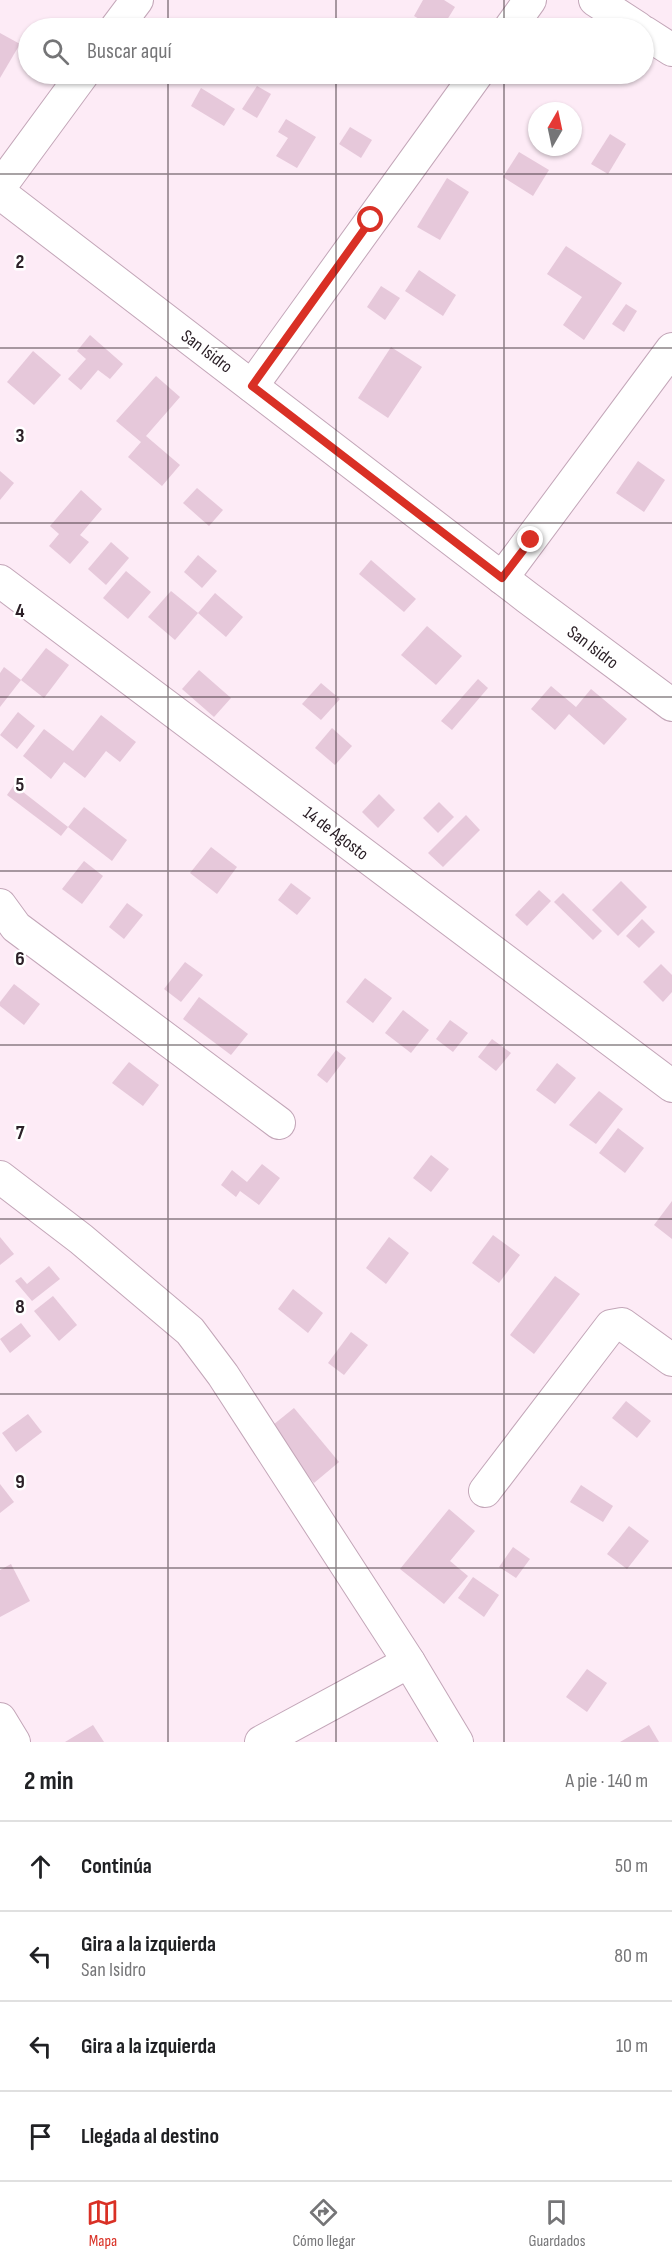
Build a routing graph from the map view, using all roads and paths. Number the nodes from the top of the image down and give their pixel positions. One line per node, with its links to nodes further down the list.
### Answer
1 (137, 0): 4 (street)
2 (530, 0): 5 (street)
3 (595, 0): 6 (street)
4 (124, 18)
5 (517, 18)
6 (623, 18)
7 (654, 39): 8 (street)
8 (672, 51)
9 (76, 84): 11 (street)
10 (470, 84): 14 (street)
11 (0, 187)
12 (0, 193): 14 (street, San Isidro)
13 (672, 349): 15 (street)
14 (252, 386): 15 (street, San Isidro)
15 (502, 578): 17 (street, San Isidro)
16 (0, 581): 19 (street, 14 de Agosto)
17 (672, 705)
18 (0, 905): 20 (street)
19 (672, 1086)
20 (279, 1124)
21 (0, 1177): 24 (street)
22 (672, 1360): 23 (street)
23 (484, 1491)
24 (409, 1662): 27 (street); 28 (street)
25 (0, 1719): 26 (street)
26 (14, 1742)
27 (261, 1742)
28 (457, 1742)

